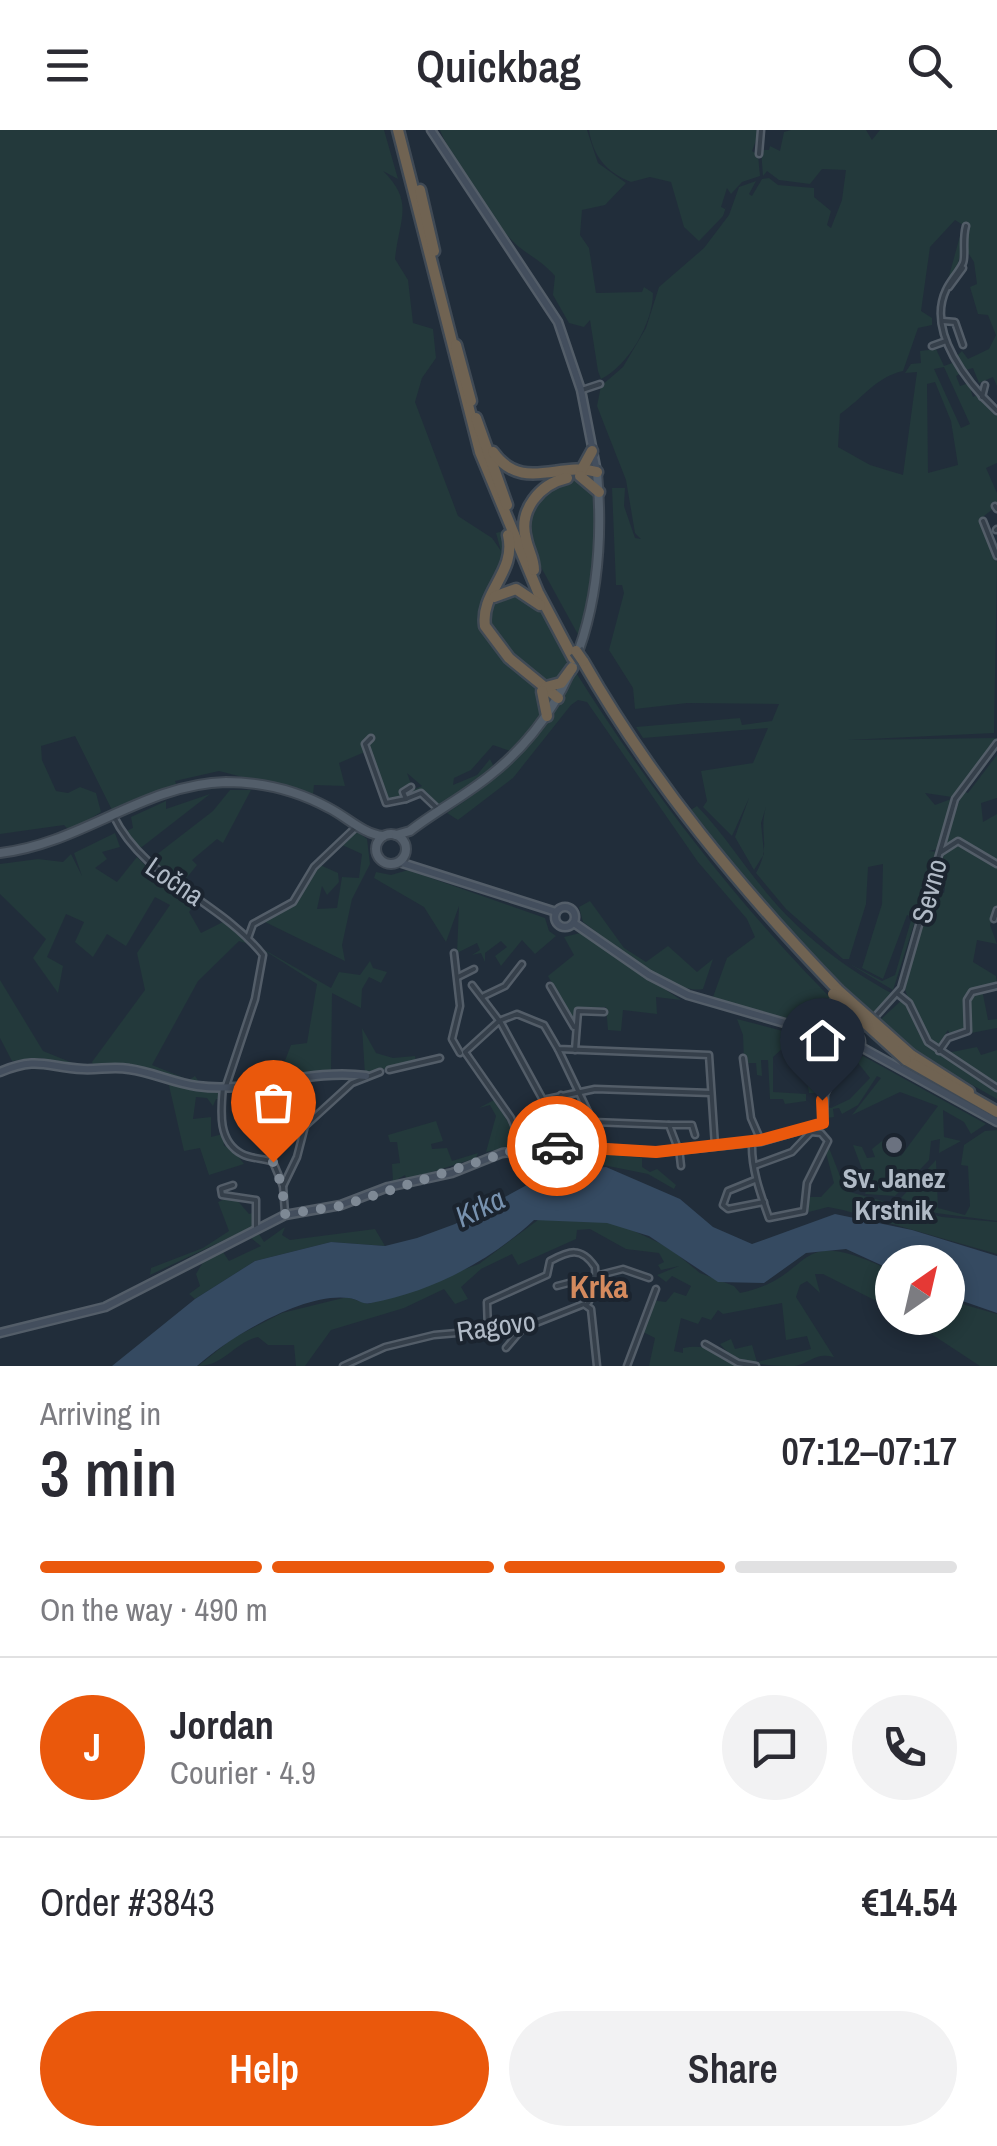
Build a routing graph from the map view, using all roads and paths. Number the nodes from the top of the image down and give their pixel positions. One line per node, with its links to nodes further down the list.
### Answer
1 (401, 130): 17 (highway); 23 (highway)
2 (431, 130): 14 (street)
3 (762, 130): 4 (street)
4 (760, 154)
5 (966, 226): 7 (street)
6 (963, 268): 7 (street)
7 (949, 286): 8 (street)
8 (943, 321): 9 (street); 11 (street)
9 (946, 341): 10 (street); 15 (street)
10 (932, 346)
11 (963, 346)
12 (600, 384): 14 (street)
13 (986, 385): 15 (street)
14 (582, 390): 18 (street)
15 (982, 397): 16 (street)
16 (997, 409)
17 (477, 421): 21 (highway); 27 (highway)
18 (590, 428): 19 (street); 20 (street)
19 (592, 451): 20 (street); 21 (highway)
20 (597, 472): 21 (highway); 22 (main road)
21 (580, 473): 22 (highway); 27 (highway)
22 (599, 492): 30 (main road)
23 (504, 515): 28 (highway); 29 (highway)
24 (983, 521): 25 (street)
25 (995, 531): 26 (street)
26 (997, 556)
27 (534, 570): 30 (highway)
28 (487, 606): 29 (highway); 31 (highway)
29 (554, 624): 30 (highway)
30 (577, 662): 31 (highway); 32 (main road); 88 (highway, bridge)
31 (540, 685): 32 (highway); 33 (highway)
32 (558, 698): 33 (main road)
33 (547, 716): 38 (main road)
34 (371, 738): 37 (street)
35 (997, 743): 47 (street, Sevno)
36 (411, 787): 37 (street)
37 (406, 799): 38 (street)
38 (440, 810): 41 (main road)
39 (113, 815): 40 (main road); 46 (main road); 55 (street, Ločna)
40 (356, 827): 43 (main road); 45 (main road); 55 (street)
41 (410, 831): 42 (main road); 44 (main road)
42 (396, 835): 43 (main road); 44 (main road)
43 (383, 836): 45 (main road)
44 (406, 847): 48 (main road); 50 (street)
45 (376, 848): 48 (main road)
46 (0, 853)
47 (938, 856): 49 (street); 63 (street, Sevno)
48 (399, 862): 50 (street)
49 (997, 864)
50 (425, 870): 52 (street)
51 (997, 910): 53 (street)
52 (556, 912): 54 (street); 54 (street)
53 (994, 919)
54 (574, 923): 69 (street)
55 (248, 938): 82 (street)
56 (454, 953): 59 (street)
57 (522, 964): 64 (street)
58 (474, 970): 59 (street)
59 (458, 976): 75 (street)
60 (472, 985): 64 (street)
61 (550, 986): 67 (street)
62 (997, 986): 73 (street)
63 (898, 994): 68 (street, Sevno); 73 (street)
64 (484, 996): 66 (street)
65 (604, 1012): 67 (street)
66 (499, 1021): 71 (street); 75 (street); 87 (street)
67 (576, 1031): 72 (street)
68 (857, 1034): 69 (street); 70 (street)
69 (840, 1039): 74 (street)
70 (860, 1047): 74 (street); 90 (street)
71 (558, 1049): 72 (street); 84 (street)
72 (575, 1050): 85 (street)
73 (939, 1051): 83 (street)
74 (846, 1052): 93 (street)
75 (462, 1053): 97 (street)
76 (440, 1058): 78 (street)
77 (744, 1058): 93 (street)
78 (389, 1070)
79 (0, 1072): 82 (street)
80 (380, 1072): 81 (street)
81 (366, 1076): 82 (street); 102 (street)
82 (224, 1087): 102 (street)
83 (997, 1088)
84 (577, 1090): 85 (street); 86 (street); 91 (street)
85 (710, 1093): 95 (street)
86 (561, 1095): 87 (street); 94 (street)
87 (543, 1100): 89 (street)
88 (997, 1109)
89 (554, 1122)
90 (997, 1122)
91 (668, 1124): 92 (street); 96 (street)
92 (694, 1135)
93 (757, 1141): 95 (street); 99 (street)
94 (556, 1146): 96 (street); 97 (street)
95 (715, 1146): 96 (street)
96 (678, 1147): 98 (street)
97 (524, 1148): 104 (street)
98 (681, 1166)
99 (754, 1166): 103 (street); 103 (street)
100 (755, 1180): 103 (street)
101 (232, 1185): 105 (street)
102 (282, 1186): 104 (street)
103 (764, 1202)
104 (285, 1214): 105 (street)
105 (256, 1228): 113 (street)
106 (597, 1278): 107 (street); 108 (street); 110 (street); 112 (street)
107 (649, 1278)
108 (557, 1286)
109 (656, 1289): 118 (street)
110 (587, 1304): 111 (street, Ragovo); 117 (street)
111 (522, 1328): 112 (street, Ragovo); 115 (street)
112 (488, 1330): 116 (street, Ragovo)
113 (0, 1334)
114 (706, 1344): 119 (street)
115 (506, 1348)
116 (343, 1366)
117 (597, 1366)
118 (627, 1366)
119 (756, 1366)

